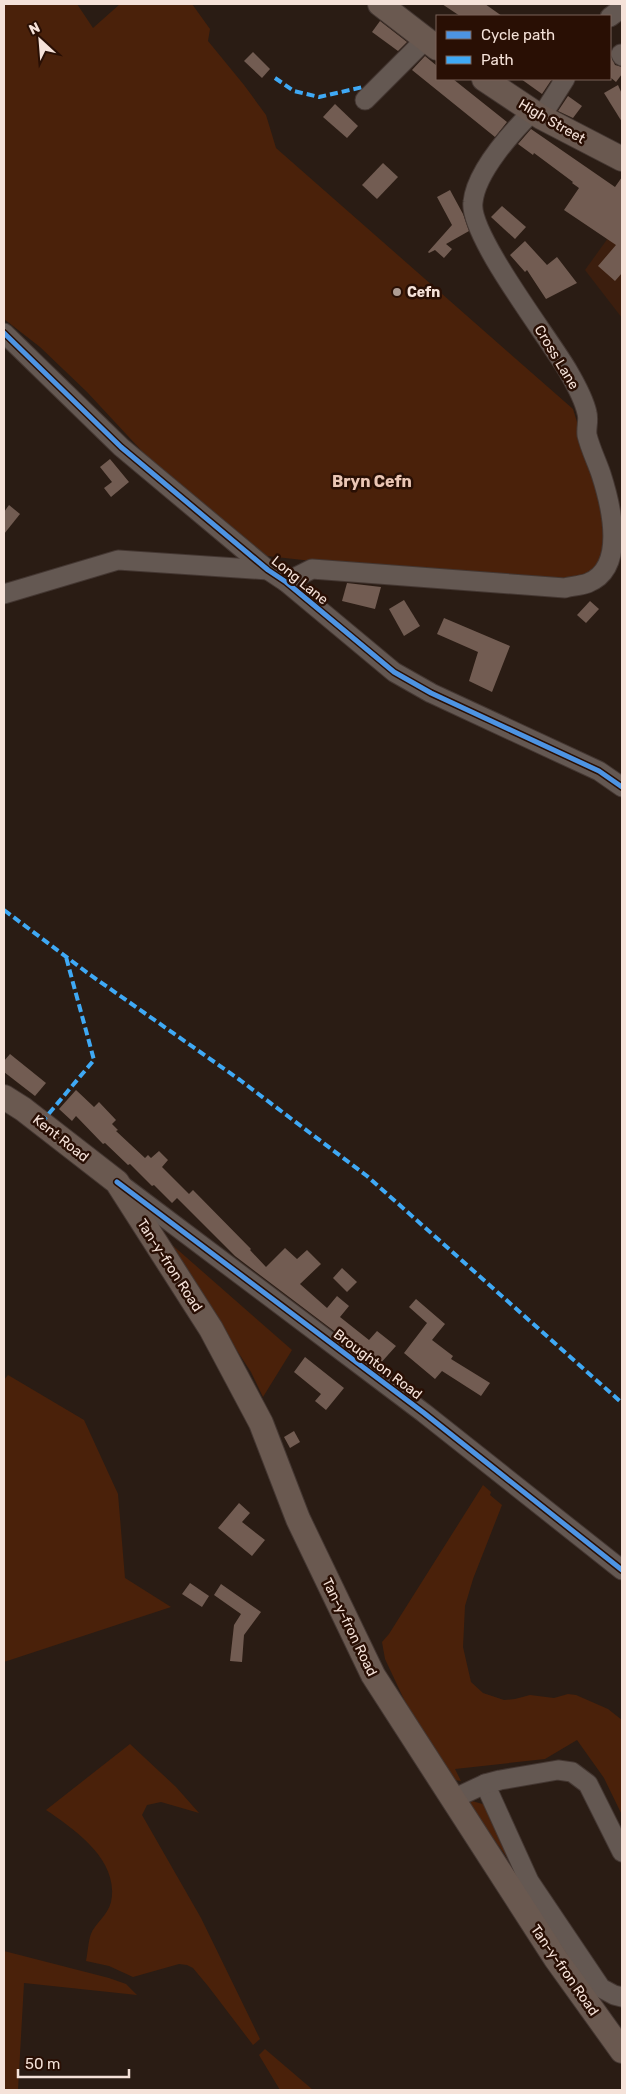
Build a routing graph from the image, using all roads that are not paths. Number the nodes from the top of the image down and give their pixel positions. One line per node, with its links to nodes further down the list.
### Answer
1 (389, 6): 4 (main road)
2 (622, 8): 3 (street)
3 (611, 16)
4 (431, 44): 7 (street)
5 (486, 80): 8 (main road, High Street)
6 (564, 80): 8 (street, Cross Lane)
7 (364, 94)
8 (537, 114): 9 (main road, High Street); 12 (street, Cross Lane)
9 (622, 159)
10 (4, 333): 11 (street, Long Lane)
11 (268, 570): 12 (street, Long Lane); 13 (street)
12 (286, 582): 14 (street, Long Lane)
13 (4, 594)
14 (622, 788)
15 (4, 1097): 16 (main road, Kent Road)
16 (117, 1182): 17 (street, Broughton Road); 19 (main road, Tan-y-fron Road)
17 (622, 1570)
18 (484, 1784): 19 (street); 20 (street); 21 (street)
19 (453, 1800): 22 (main road, Tan-y-fron Road)
20 (622, 1852)
21 (622, 1996)
22 (622, 2051)

